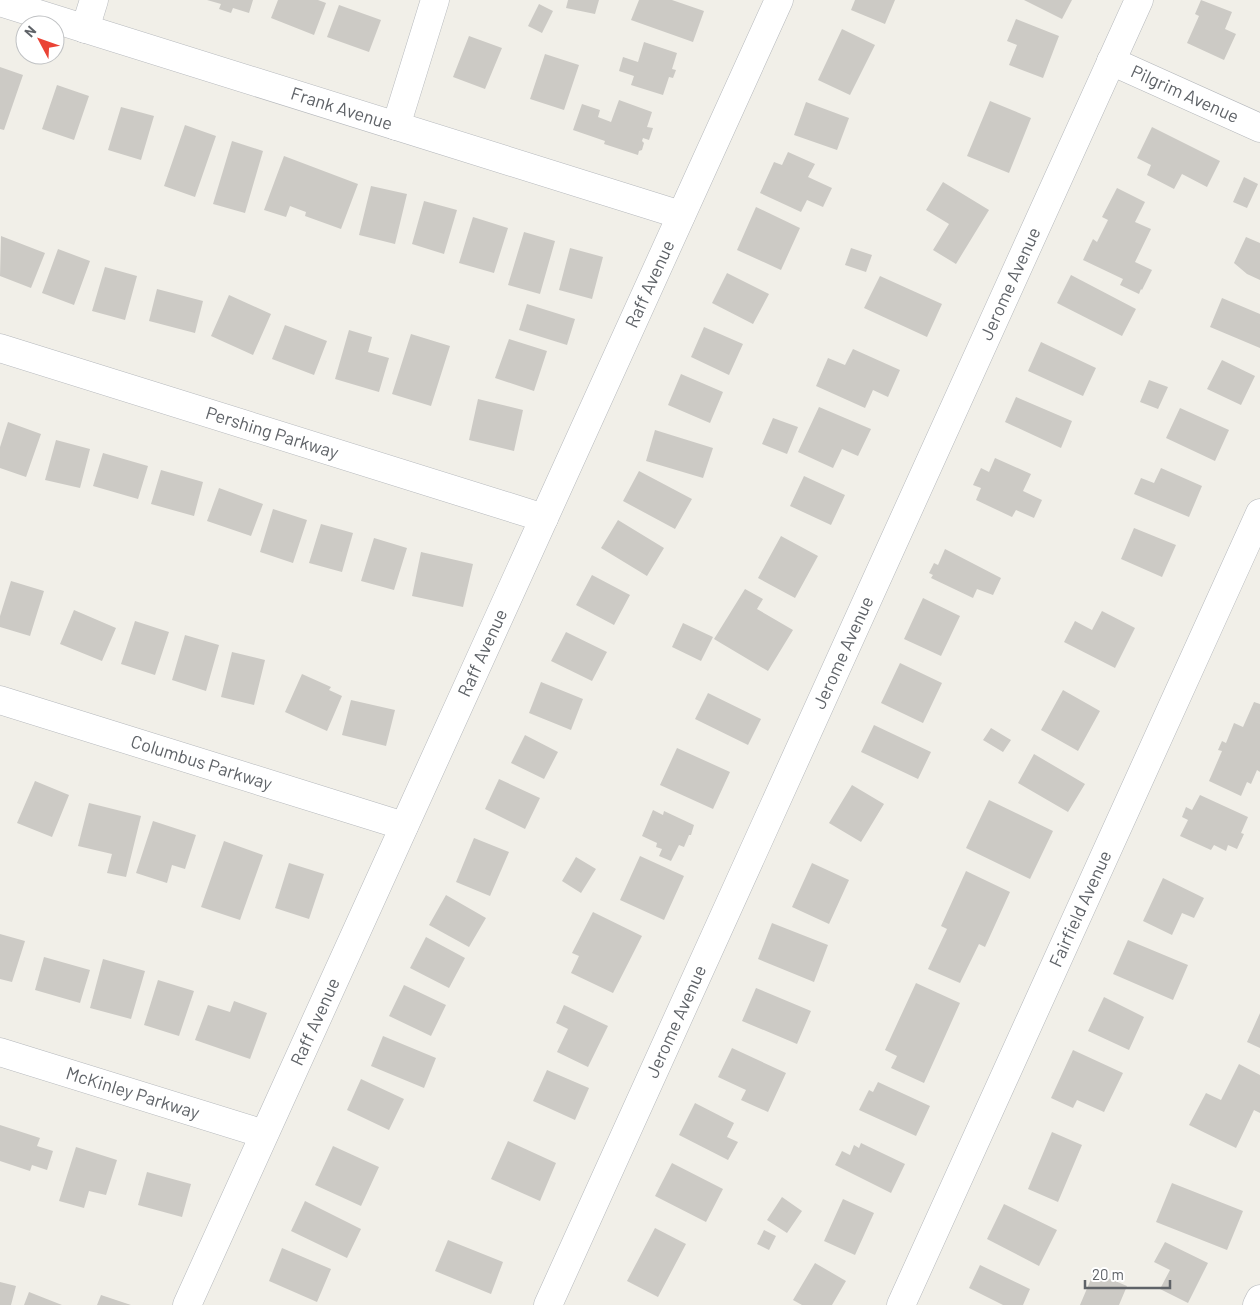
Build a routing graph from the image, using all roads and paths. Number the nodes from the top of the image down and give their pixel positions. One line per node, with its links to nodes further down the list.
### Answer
1 (94, 0): 6 (street)
2 (435, 0): 8 (street)
3 (779, 0): 10 (street, Raff Avenue)
4 (1139, 0): 7 (street, Jerome Avenue)
5 (0, 2): 6 (street, Frank Avenue)
6 (85, 29): 8 (street, Frank Avenue)
7 (1111, 61): 9 (street, Pilgrim Avenue); 20 (street, Jerome Avenue)
8 (396, 126): 10 (street, Frank Avenue)
9 (1260, 128)
10 (682, 215): 13 (street, Raff Avenue)
11 (0, 348): 13 (street, Pershing Parkway)
12 (1260, 513): 21 (street, Fairfield Avenue)
13 (544, 518): 15 (street, Raff Avenue)
14 (0, 700): 15 (street, Columbus Parkway)
15 (404, 826): 17 (street, Raff Avenue)
16 (0, 1052): 17 (street, McKinley Parkway)
17 (264, 1134): 19 (street, Raff Avenue)
18 (1260, 1298): 22 (street)
19 (186, 1305)
20 (548, 1305)
21 (902, 1305)
22 (1257, 1305)

